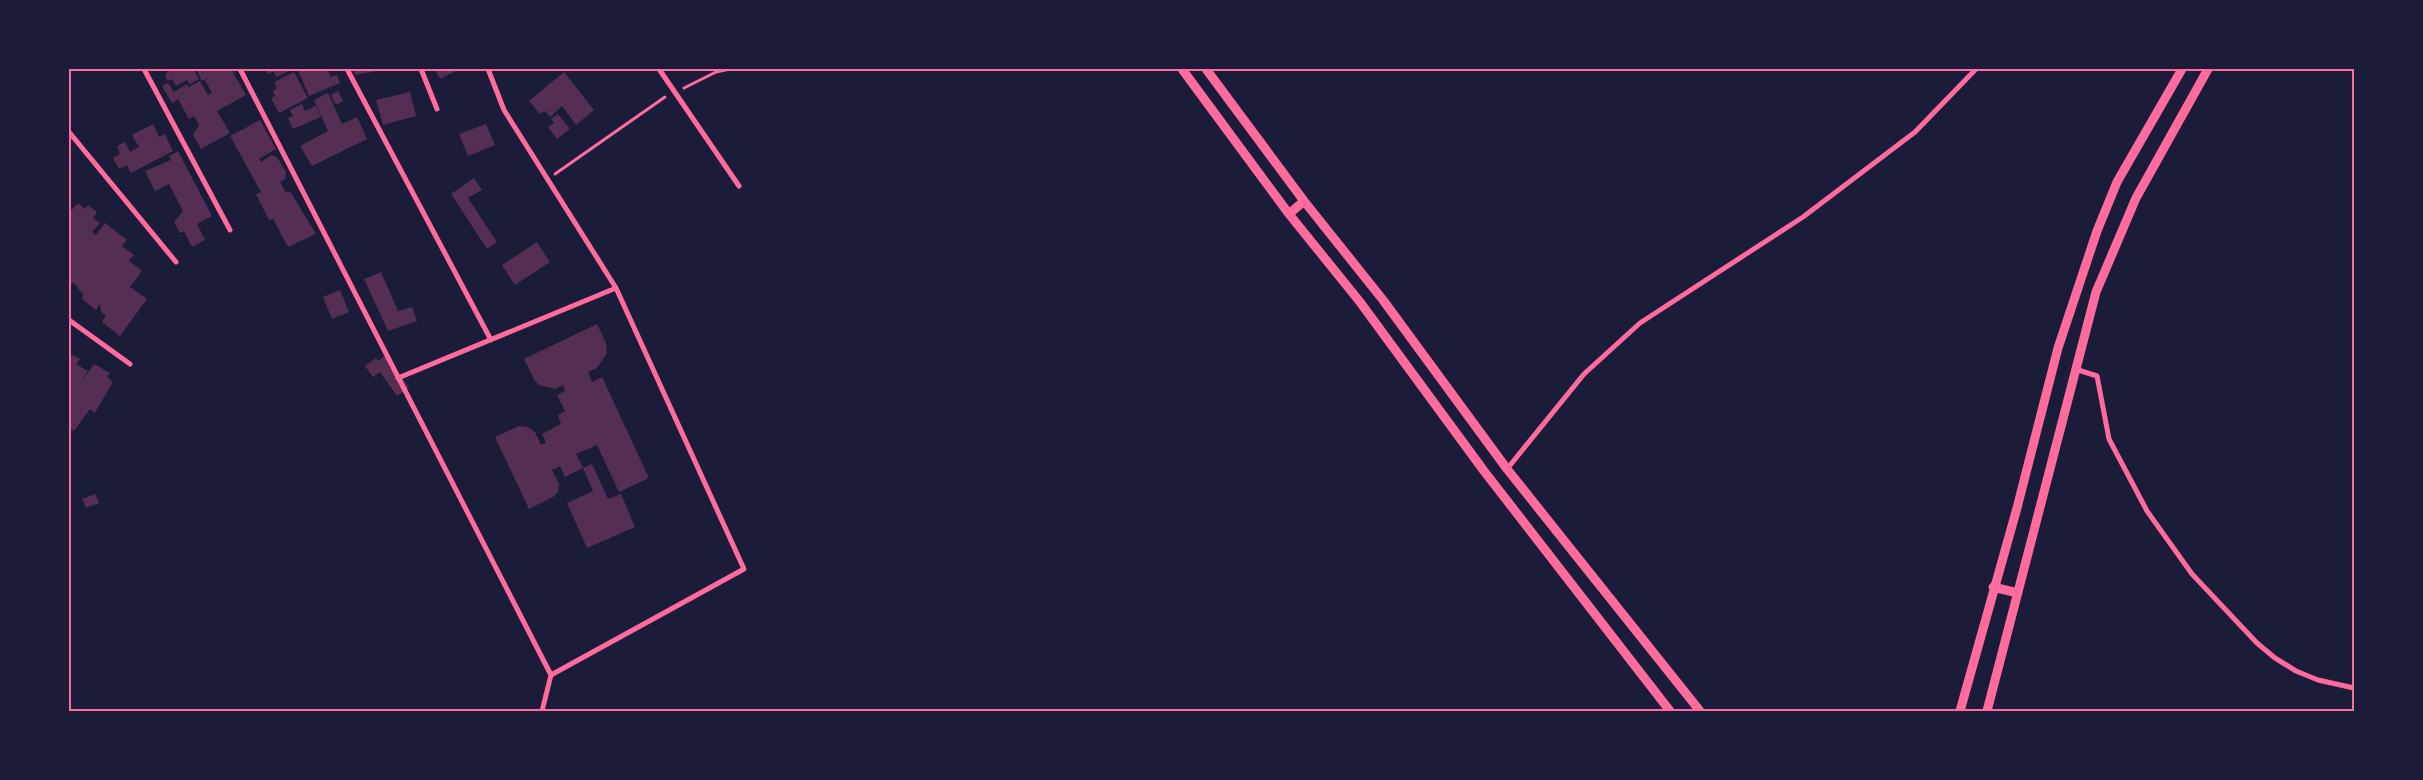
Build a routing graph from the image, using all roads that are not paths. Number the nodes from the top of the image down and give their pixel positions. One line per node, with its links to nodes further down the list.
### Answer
1 (144, 69): 17 (street)
2 (240, 69): 24 (street)
3 (347, 69): 21 (street)
4 (421, 69): 12 (street)
5 (488, 69): 19 (street)
6 (659, 69): 14 (street)
7 (1182, 69): 16 (street)
8 (1206, 69): 15 (street)
9 (1976, 69): 25 (street)
10 (2182, 69): 26 (street)
11 (2208, 69): 23 (street)
12 (438, 109)
13 (69, 132): 18 (street)
14 (739, 186)
15 (1304, 201): 16 (street); 25 (street)
16 (1289, 214): 31 (street)
17 (230, 230)
18 (176, 262)
19 (616, 288): 21 (street); 28 (street)
20 (69, 320): 22 (street)
21 (491, 340): 24 (street)
22 (130, 364)
23 (2074, 369): 27 (street); 29 (street)
24 (398, 378): 28 (street)
25 (1507, 469): 32 (street)
26 (1993, 587): 27 (street); 33 (street)
27 (2018, 593): 34 (street)
28 (551, 675): 30 (street)
29 (2354, 688)
30 (542, 711)
31 (1670, 711)
32 (1700, 711)
33 (1960, 711)
34 (1987, 711)

